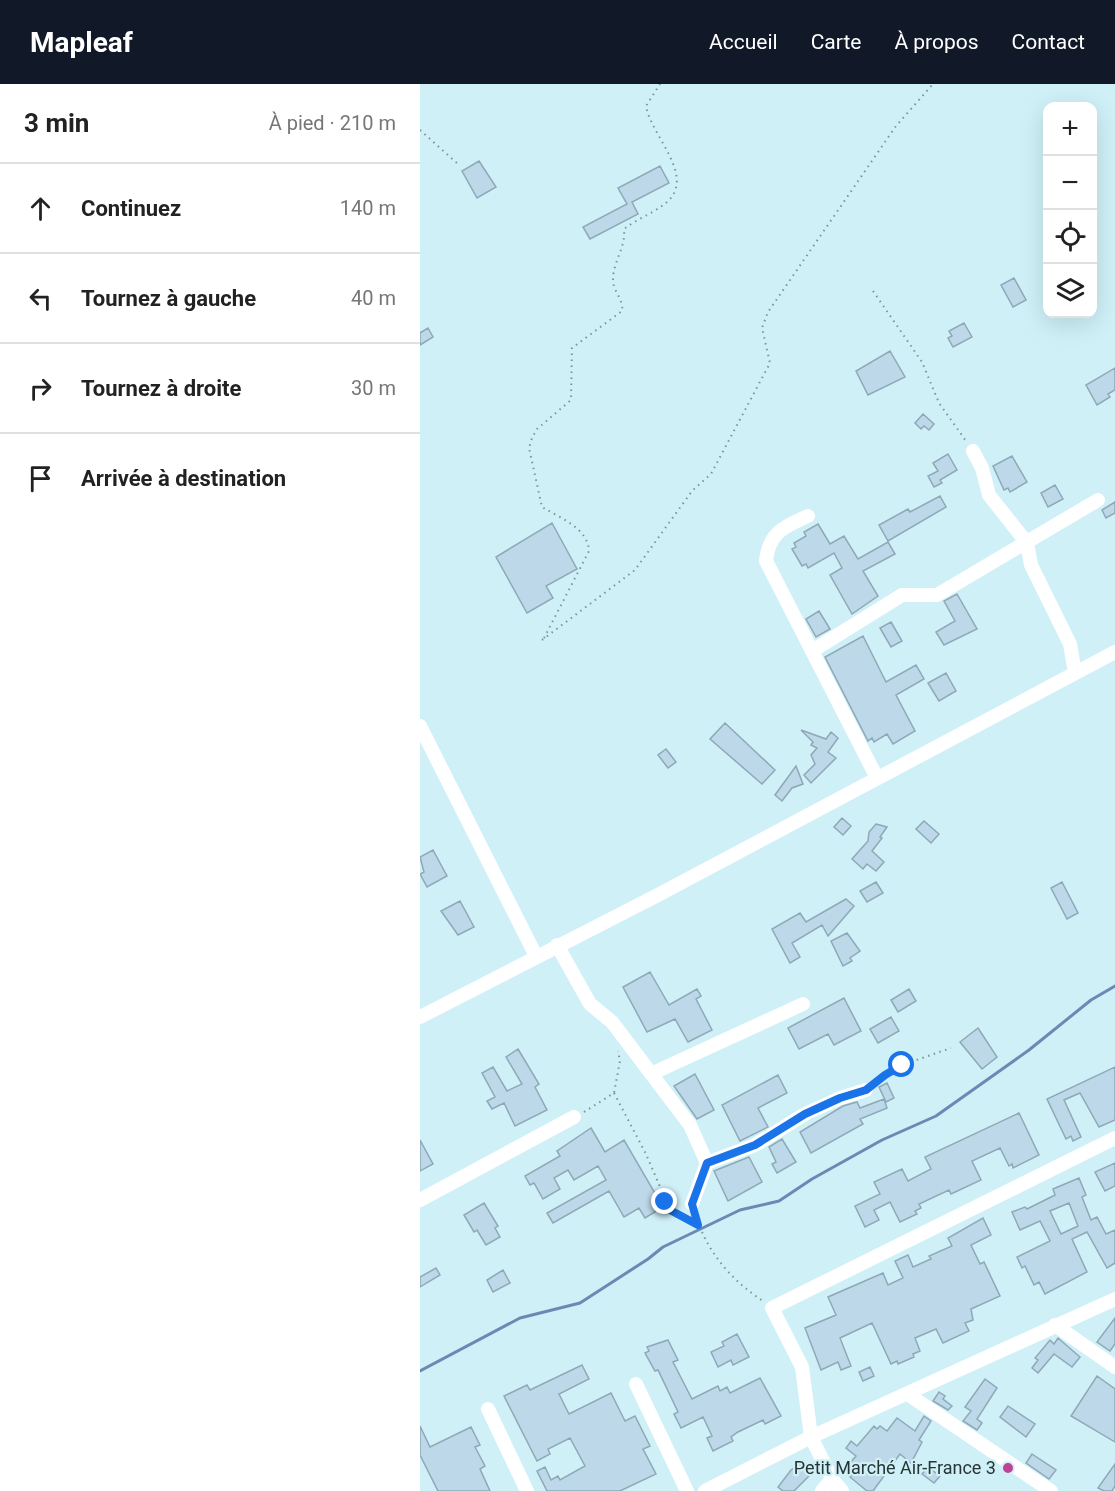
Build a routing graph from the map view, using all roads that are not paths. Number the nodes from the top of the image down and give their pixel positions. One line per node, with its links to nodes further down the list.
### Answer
1 (973, 451): 4 (street)
2 (1098, 500): 4 (street)
3 (808, 516): 5 (street)
4 (1027, 543): 5 (street); 7 (street)
5 (812, 651): 9 (street)
6 (1115, 652): 7 (street)
7 (1075, 673): 9 (street)
8 (420, 726): 11 (street)
9 (877, 778): 10 (street)
10 (557, 945): 11 (street); 14 (street)
11 (536, 956): 13 (street)
12 (803, 1004): 14 (street)
13 (420, 1017)
14 (653, 1073): 18 (street)
15 (866, 1090): 18 (street)
16 (574, 1117): 19 (street)
17 (1115, 1138): 27 (street)
18 (707, 1163): 20 (street)
19 (420, 1200)
20 (692, 1204)
21 (1115, 1299): 22 (street)
22 (1055, 1325): 23 (street); 25 (street)
23 (1115, 1367)
24 (636, 1383): 30 (street)
25 (909, 1395): 27 (street); 34 (street)
26 (488, 1409): 29 (street)
27 (811, 1437): 28 (street); 31 (street)
28 (832, 1479): 32 (street); 33 (street)
29 (527, 1491)
30 (687, 1491)
31 (705, 1491)
32 (822, 1491)
33 (842, 1491)
34 (1051, 1491)

